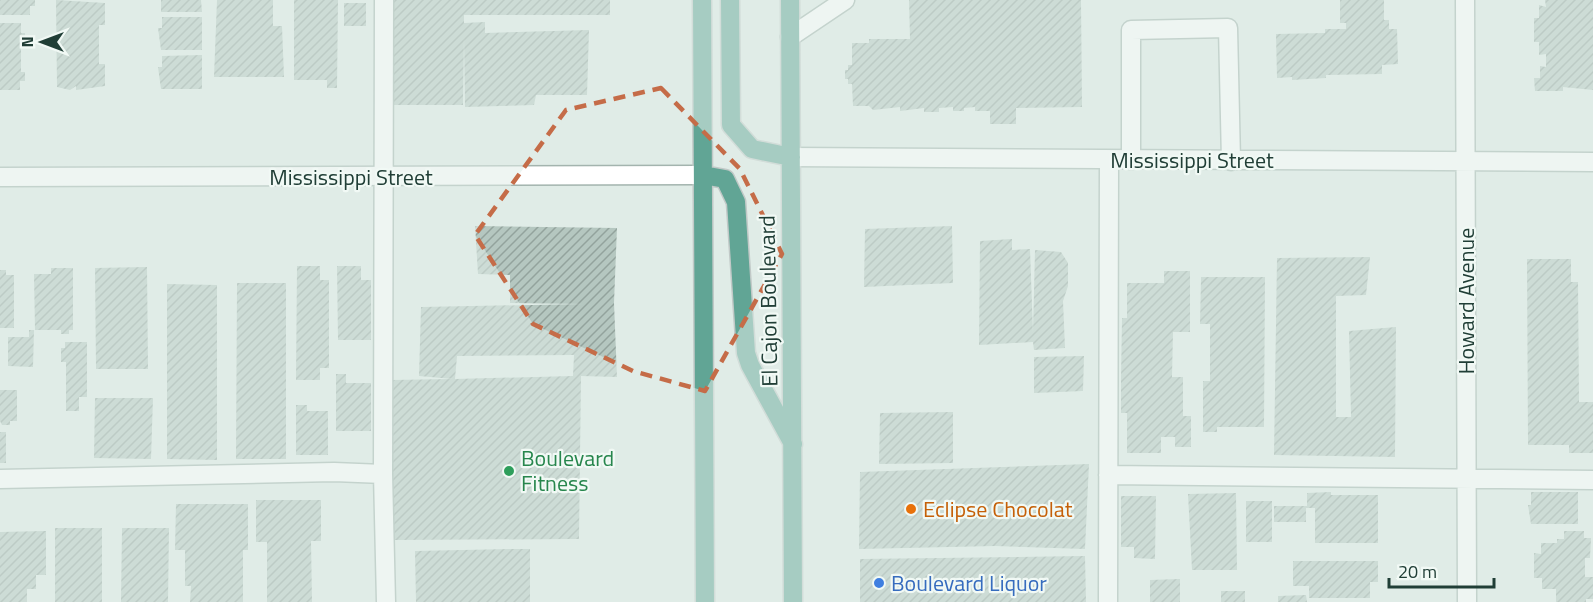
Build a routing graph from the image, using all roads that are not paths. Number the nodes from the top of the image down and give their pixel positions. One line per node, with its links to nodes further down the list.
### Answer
1 (384, 0): 16 (street)
2 (702, 0): 14 (main road)
3 (730, 0): 8 (main road)
4 (790, 0): 7 (main road, El Cajon Boulevard)
5 (845, 0): 7 (street)
6 (1465, 0): 12 (street, Howard Avenue)
7 (790, 37): 8 (main road, El Cajon Boulevard)
8 (790, 157): 9 (street, Mississippi Street); 17 (main road, El Cajon Boulevard)
9 (1109, 160): 10 (street, Mississippi Street); 19 (street)
10 (1131, 160): 11 (street, Mississippi Street); 11 (street)
11 (1231, 160): 12 (street, Mississippi Street)
12 (1466, 162): 13 (street, Mississippi Street); 21 (street, Howard Avenue)
13 (1593, 162)
14 (703, 175): 16 (street, Mississippi Street); 17 (main road); 24 (main road)
15 (0, 177): 16 (street, Mississippi Street)
16 (385, 177): 18 (street)
17 (794, 445): 25 (main road, El Cajon Boulevard)
18 (382, 474): 20 (street); 23 (street)
19 (1108, 475): 21 (street); 26 (street)
20 (0, 479)
21 (1467, 480): 22 (street); 27 (street, Howard Avenue)
22 (1593, 480)
23 (386, 602)
24 (705, 602)
25 (793, 602)
26 (1108, 602)
27 (1467, 602)

